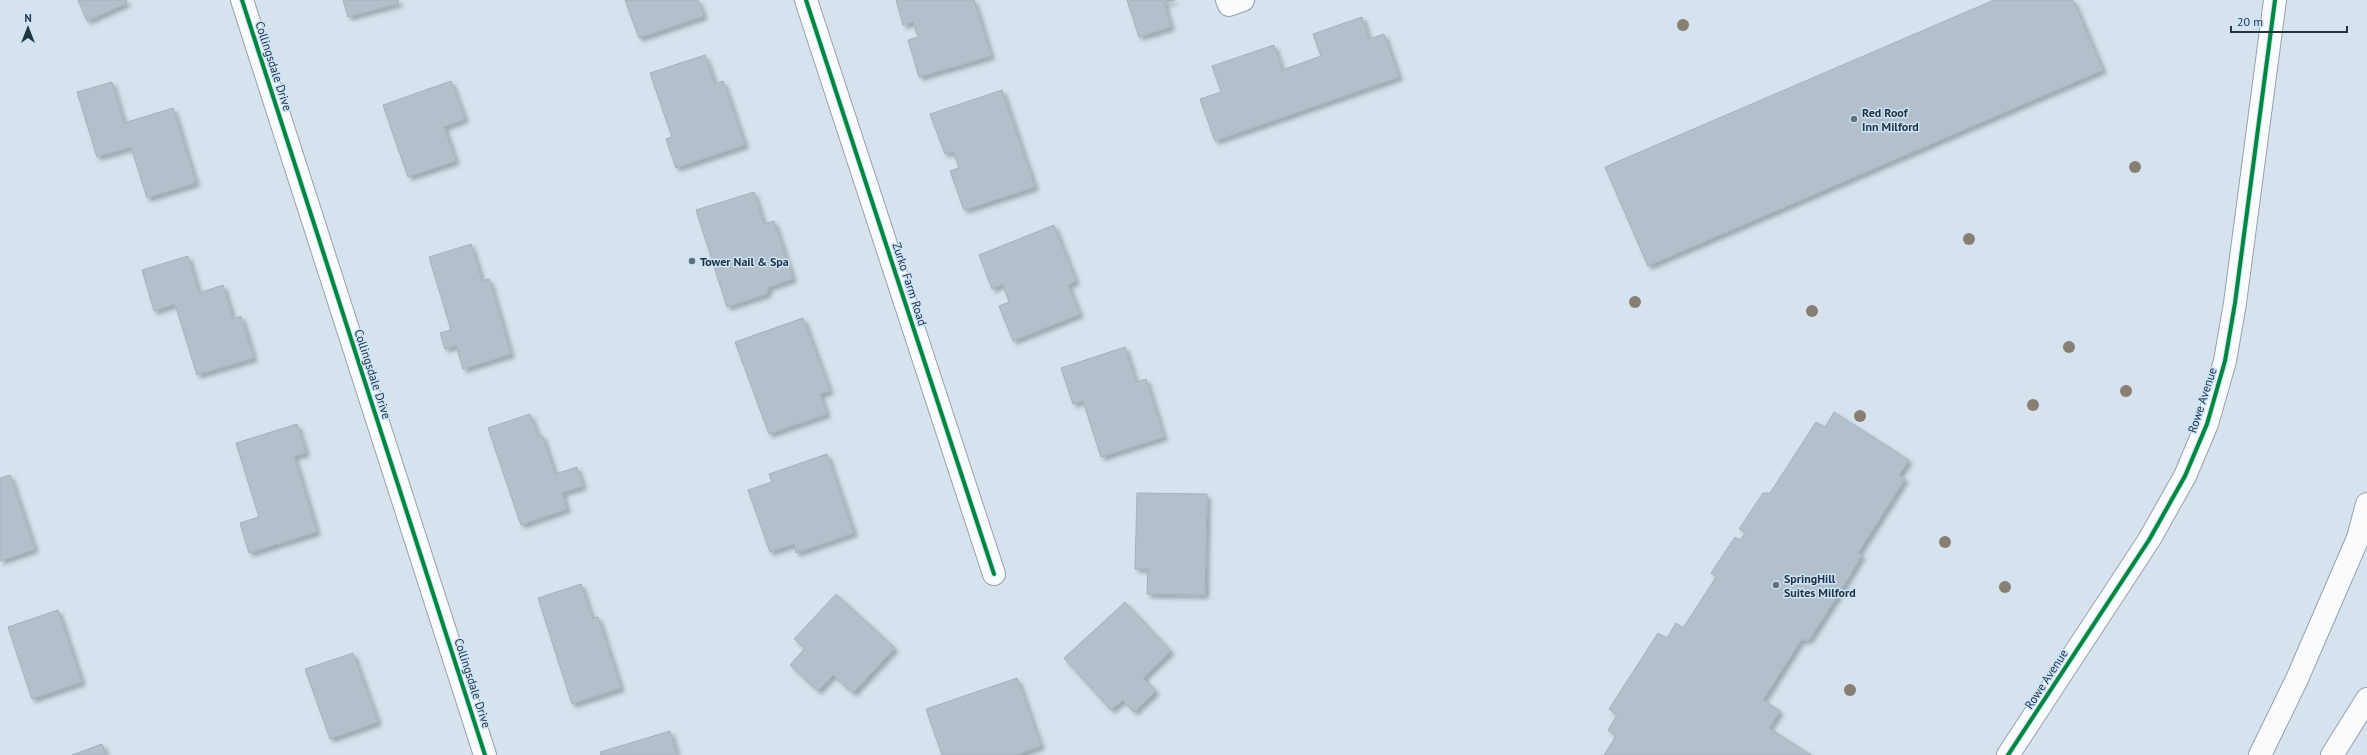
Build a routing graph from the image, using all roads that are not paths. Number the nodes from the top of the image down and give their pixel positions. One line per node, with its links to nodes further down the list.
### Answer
1 (242, 0): 9 (main road, Collingsdale Drive)
2 (806, 0): 7 (main road, Zurko Farm Road)
3 (1227, 0): 4 (main road)
4 (1243, 0)
5 (2275, 0): 10 (main road, Rowe Avenue)
6 (2367, 504): 11 (main road)
7 (994, 574)
8 (2367, 699): 12 (main road)
9 (485, 755)
10 (2008, 755)
11 (2260, 755)
12 (2332, 755)

